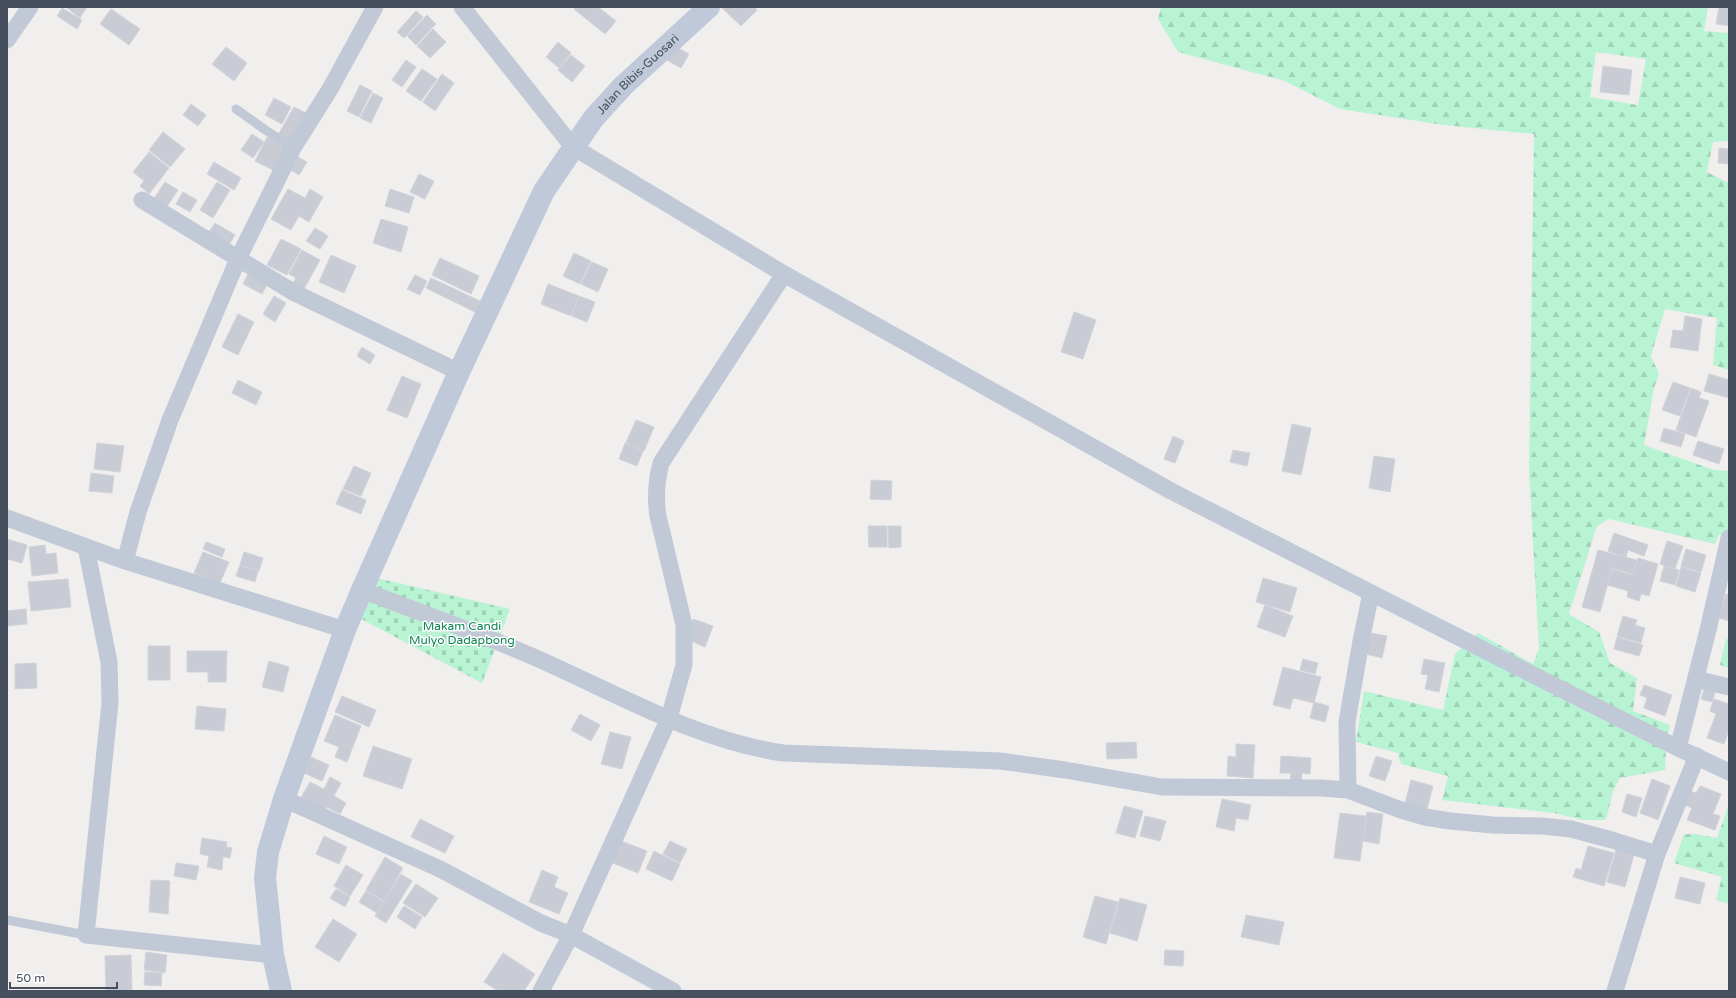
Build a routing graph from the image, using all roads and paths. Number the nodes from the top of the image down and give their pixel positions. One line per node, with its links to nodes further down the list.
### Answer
1 (30, 7): 5 (street)
2 (375, 7): 8 (street)
3 (462, 7): 7 (street)
4 (709, 7): 7 (street, Jalan Bibis-Guosari)
5 (7, 40)
6 (236, 109): 8 (lane)
7 (573, 147): 11 (street); 12 (street, Jalan Bibis-Guosari)
8 (293, 148): 10 (street)
9 (142, 200): 10 (street)
10 (238, 259): 12 (street); 16 (street)
11 (784, 274): 18 (street); 22 (street)
12 (458, 372): 17 (street, Jalan Bibis-Guosari)
13 (7, 518): 15 (street)
14 (1729, 538): 20 (street)
15 (86, 547): 16 (street); 30 (street)
16 (125, 562): 19 (street)
17 (362, 590): 19 (street, Jalan Bibis-Guosari); 22 (street)
18 (1371, 594): 23 (street); 26 (street)
19 (345, 630): 27 (street, Jalan Bibis-Guosari)
20 (1696, 678): 21 (street); 23 (street)
21 (1729, 687)
22 (669, 718): 26 (street); 31 (street)
23 (1678, 748): 24 (street)
24 (1697, 756): 25 (street); 28 (street)
25 (1729, 772)
26 (1348, 790): 28 (street)
27 (284, 799): 31 (street); 32 (street, Jalan Bibis-Guosari)
28 (1657, 854): 36 (street)
29 (7, 920): 30 (lane)
30 (86, 935): 32 (street)
31 (571, 935): 34 (street); 35 (street)
32 (272, 955): 33 (street, Jalan Bibis-Guosari)
33 (281, 991)
34 (541, 991)
35 (672, 991)
36 (1615, 991)

